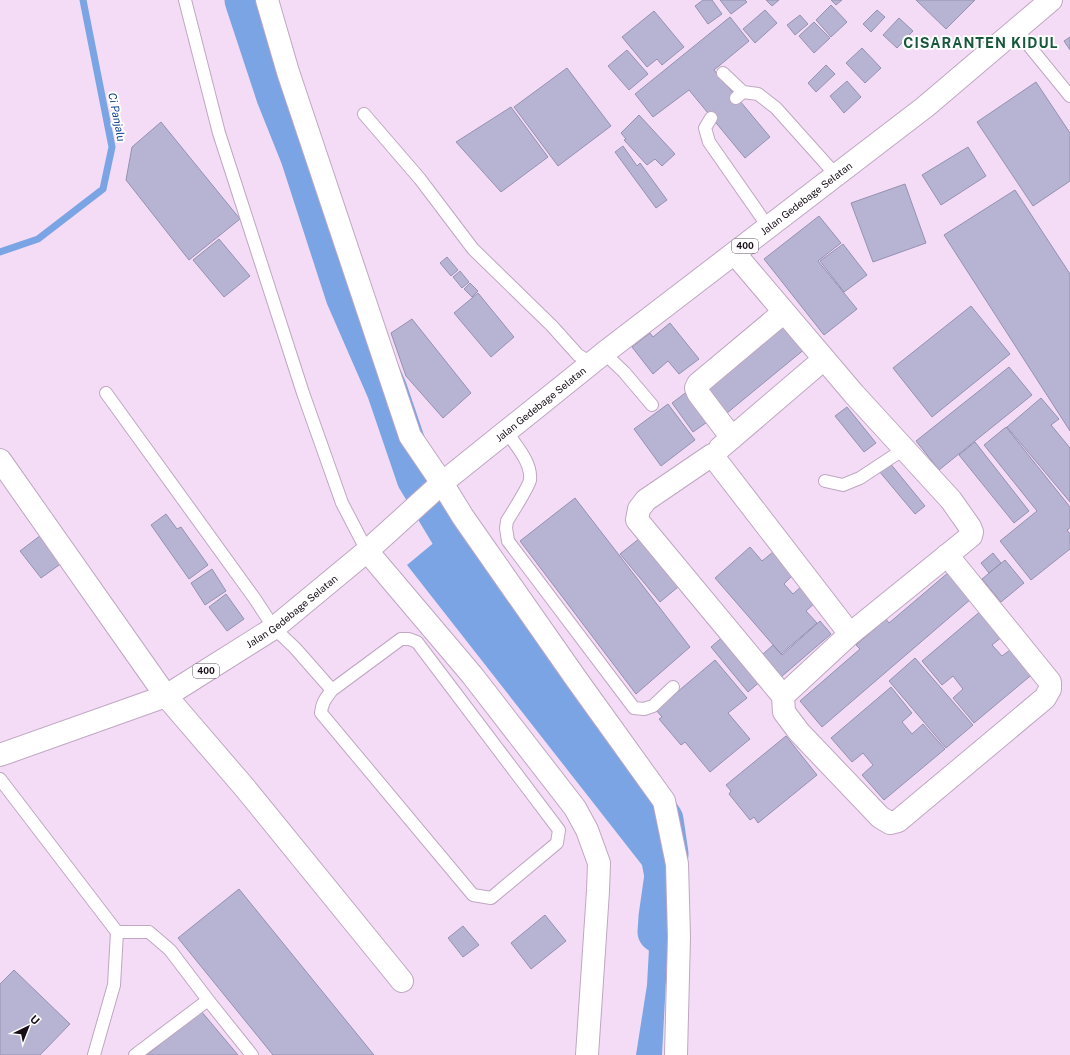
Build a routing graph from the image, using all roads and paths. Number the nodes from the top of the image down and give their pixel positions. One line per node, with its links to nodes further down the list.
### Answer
1 (185, 0): 24 (lane)
2 (267, 0): 23 (street)
3 (1051, 0): 4 (street, Jalan Gedebage Selatan / 400)
4 (1017, 28): 6 (lane); 9 (street, Jalan Gedebage Selatan / 400)
5 (723, 73): 9 (lane)
6 (1070, 96)
7 (364, 114): 13 (lane)
8 (711, 118): 10 (lane)
9 (836, 175): 10 (street, Jalan Gedebage Selatan / 400)
10 (769, 228): 11 (street, Jalan Gedebage Selatan / 400)
11 (735, 254): 12 (street); 13 (street, Jalan Gedebage Selatan / 400)
12 (784, 312): 14 (street); 18 (street)
13 (598, 358): 16 (lane); 17 (street, Jalan Gedebage Selatan / 400)
14 (824, 359): 18 (street); 19 (street)
15 (106, 393): 26 (lane)
16 (652, 405)
17 (506, 432): 23 (street, Jalan Gedebage Selatan / 400); 28 (lane)
18 (732, 438): 20 (street)
19 (904, 448): 22 (lane); 25 (street)
20 (712, 455): 27 (street); 31 (street)
21 (0, 460): 30 (street)
22 (825, 481)
23 (439, 485): 24 (street, Jalan Gedebage Selatan / 400); 41 (street)
24 (367, 551): 26 (street, Jalan Gedebage Selatan / 400); 40 (street)
25 (947, 555): 27 (street); 31 (street)
26 (274, 628): 29 (lane); 30 (street, Jalan Gedebage Selatan / 400)
27 (850, 634): 31 (street)
28 (673, 687)
29 (332, 690): 29 (lane)
30 (166, 696): 32 (street, Jalan Gedebage Selatan / 400); 35 (street)
31 (783, 696)
32 (0, 755)
33 (0, 779): 34 (lane)
34 (116, 932): 36 (lane); 37 (lane)
35 (402, 981)
36 (208, 1000): 38 (lane); 39 (lane)
37 (94, 1055)
38 (135, 1055)
39 (252, 1055)
40 (587, 1055)
41 (676, 1055)

